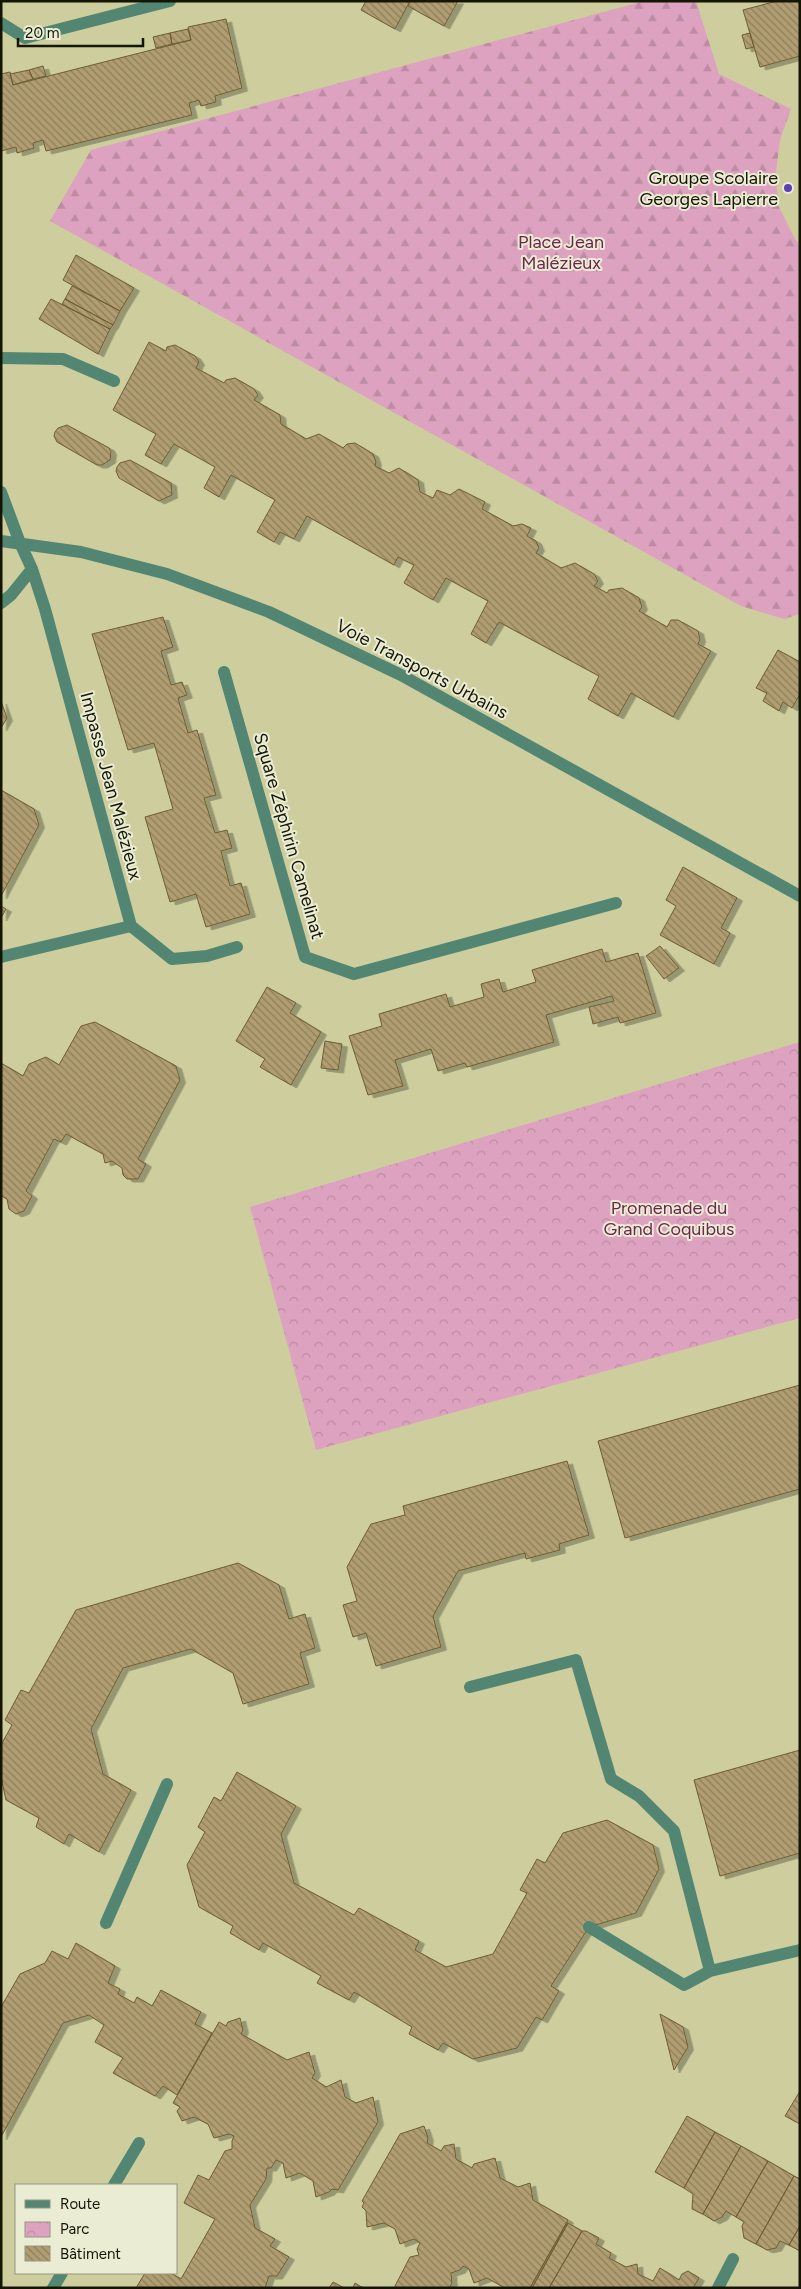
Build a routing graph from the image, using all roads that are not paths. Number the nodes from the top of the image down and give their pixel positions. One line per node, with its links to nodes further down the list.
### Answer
1 (170, 1): 2 (street)
2 (1, 23)
3 (1, 358): 4 (street)
4 (114, 381)
5 (1, 492): 7 (street, Impasse Jean Malézieux)
6 (1, 541): 7 (street, Voie Transports Urbains)
7 (20, 543): 8 (street, Impasse Jean Malézieux); 11 (street, Voie Transports Urbains)
8 (32, 569): 9 (street); 13 (street, Impasse Jean Malézieux)
9 (1, 603)
10 (224, 672): 12 (street, Square Zéphirin Camelinat)
11 (800, 896)
12 (616, 903)
13 (132, 926): 14 (street); 15 (street)
14 (237, 948)
15 (1, 957)
16 (470, 1687): 21 (street)
17 (167, 1784): 18 (street)
18 (106, 1923)
19 (589, 1928): 21 (street)
20 (800, 1950): 21 (street)
21 (710, 1972)
22 (138, 2143): 23 (street)
23 (115, 2184)
24 (733, 2259): 27 (street)
25 (61, 2274): 26 (street)
26 (54, 2288)
27 (718, 2288)

